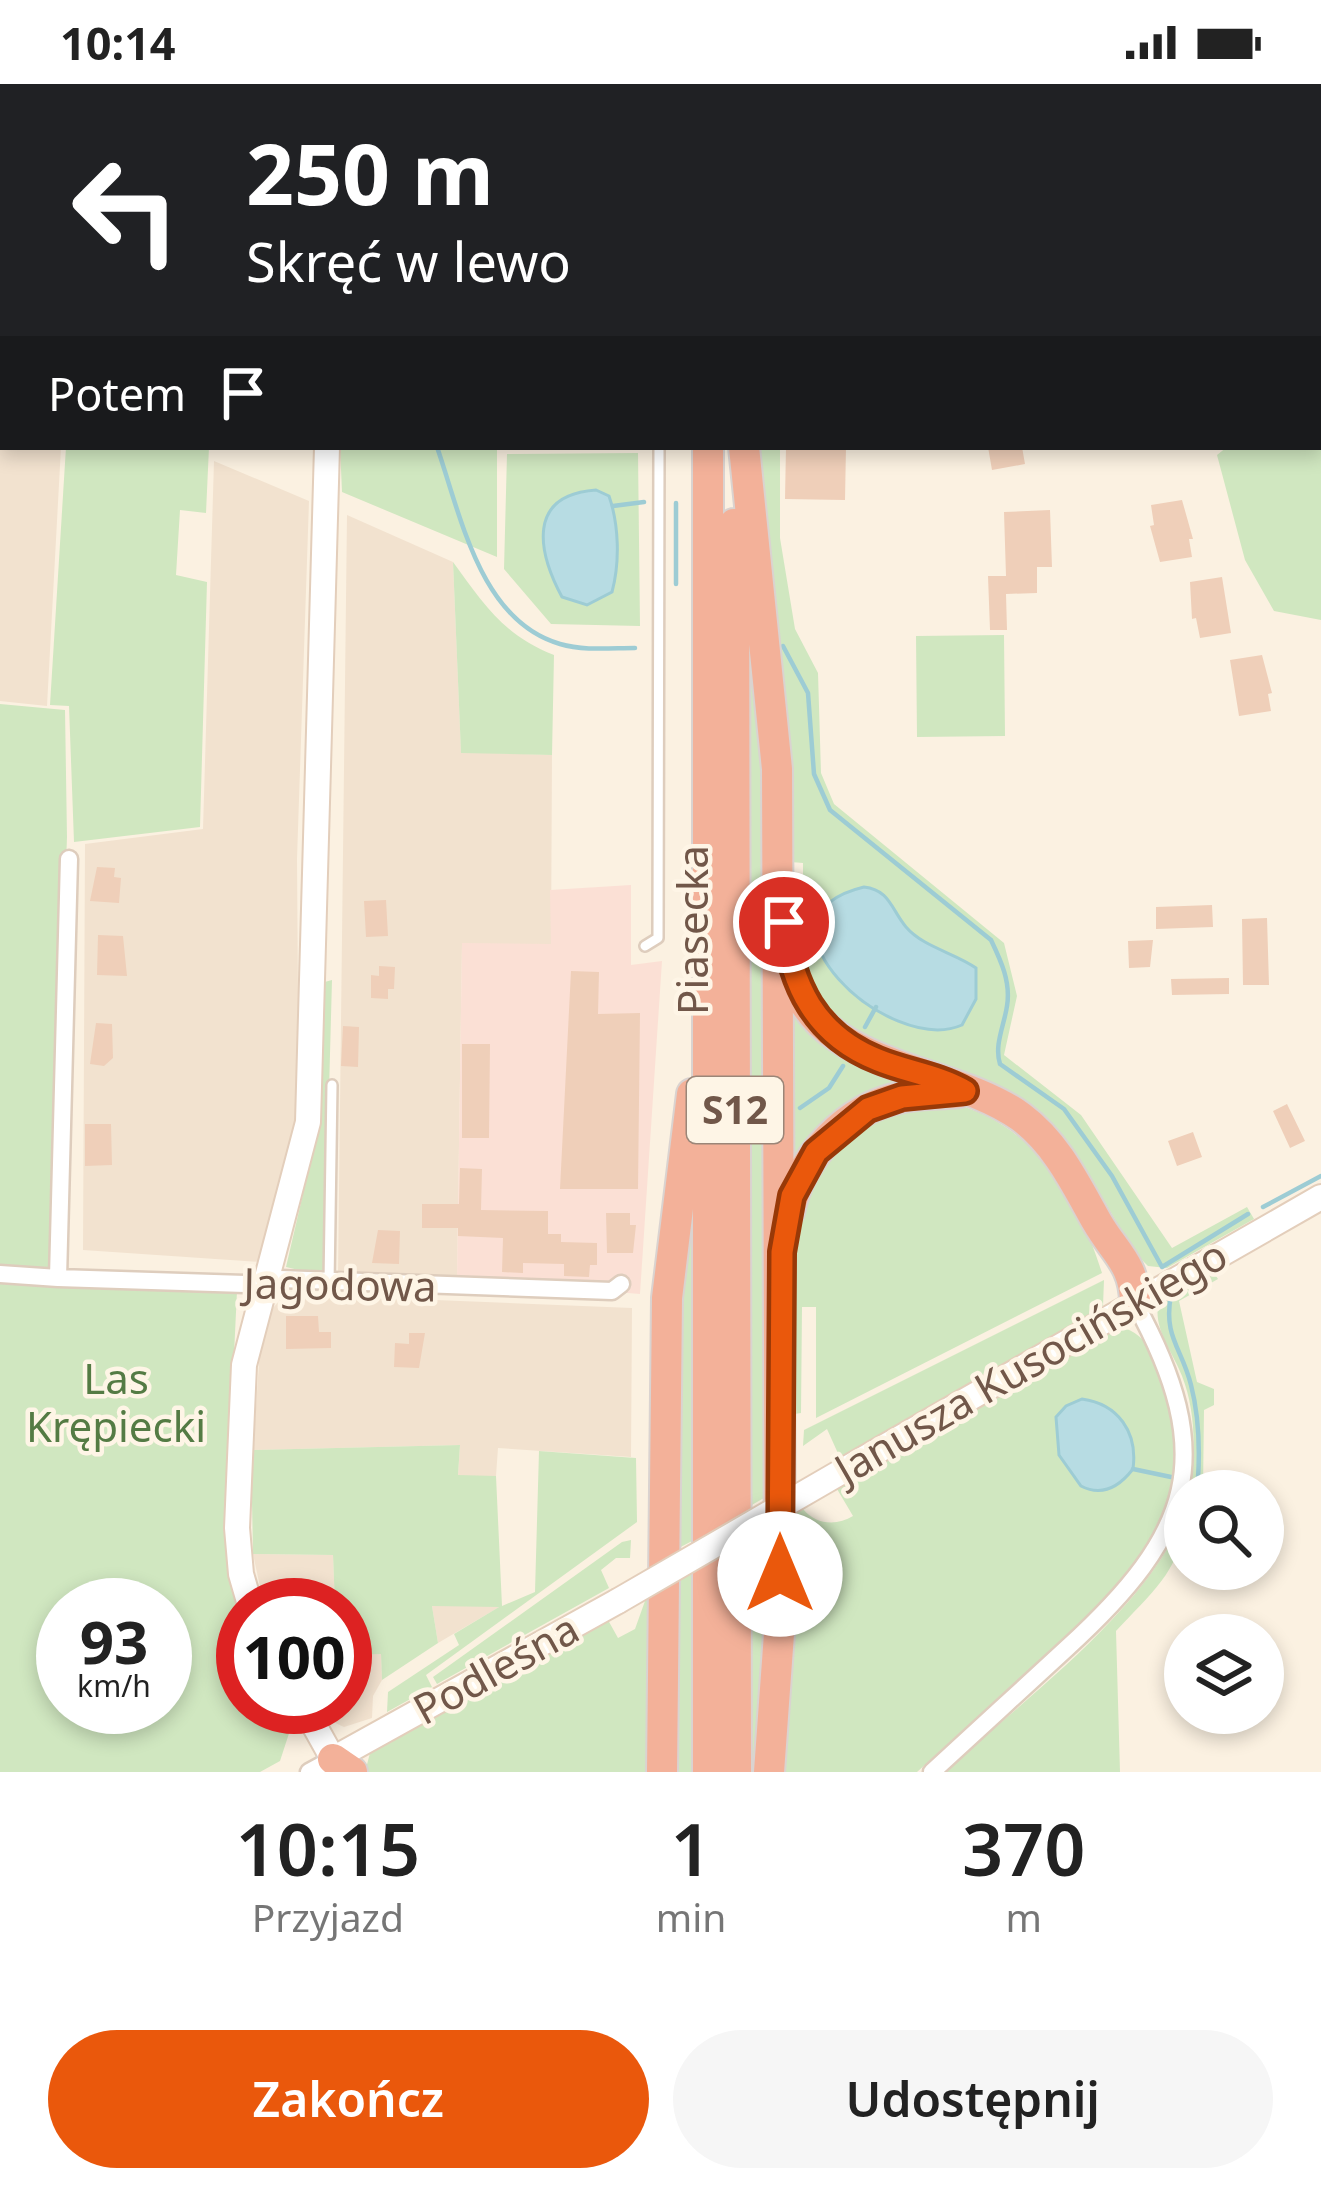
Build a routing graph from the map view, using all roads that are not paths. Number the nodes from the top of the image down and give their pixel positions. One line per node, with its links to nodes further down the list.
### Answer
1 (328, 450): 16 (street)
2 (659, 450): 8 (lane)
3 (708, 450): 9 (highway, Piasecka / S12)
4 (734, 450): 26 (highway, Piasecka / S12)
5 (744, 450): 7 (highway)
6 (69, 859): 15 (street)
7 (778, 879): 11 (highway); 13 (highway)
8 (645, 946)
9 (708, 987): 24 (highway); 25 (highway, Piasecka / S12)
10 (332, 1084): 17 (lane)
11 (965, 1091): 13 (highway); 19 (highway)
12 (1321, 1197): 19 (street, Janusza Kusocińskiego)
13 (782, 1252): 27 (highway)
14 (0, 1274): 15 (street, Jagodowa)
15 (58, 1277): 16 (street, Jagodowa)
16 (267, 1281): 17 (street, Jagodowa); 20 (street)
17 (329, 1283): 18 (street, Jagodowa)
18 (621, 1284)
19 (1135, 1303): 21 (street, Janusza Kusocińskiego, bridge); 28 (street)
20 (245, 1578)
21 (619, 1601): 23 (street, Podleśna)
22 (316, 1734): 23 (street)
23 (332, 1769)
24 (662, 1772)
25 (708, 1772)
26 (736, 1772)
27 (769, 1772)
28 (932, 1772)

